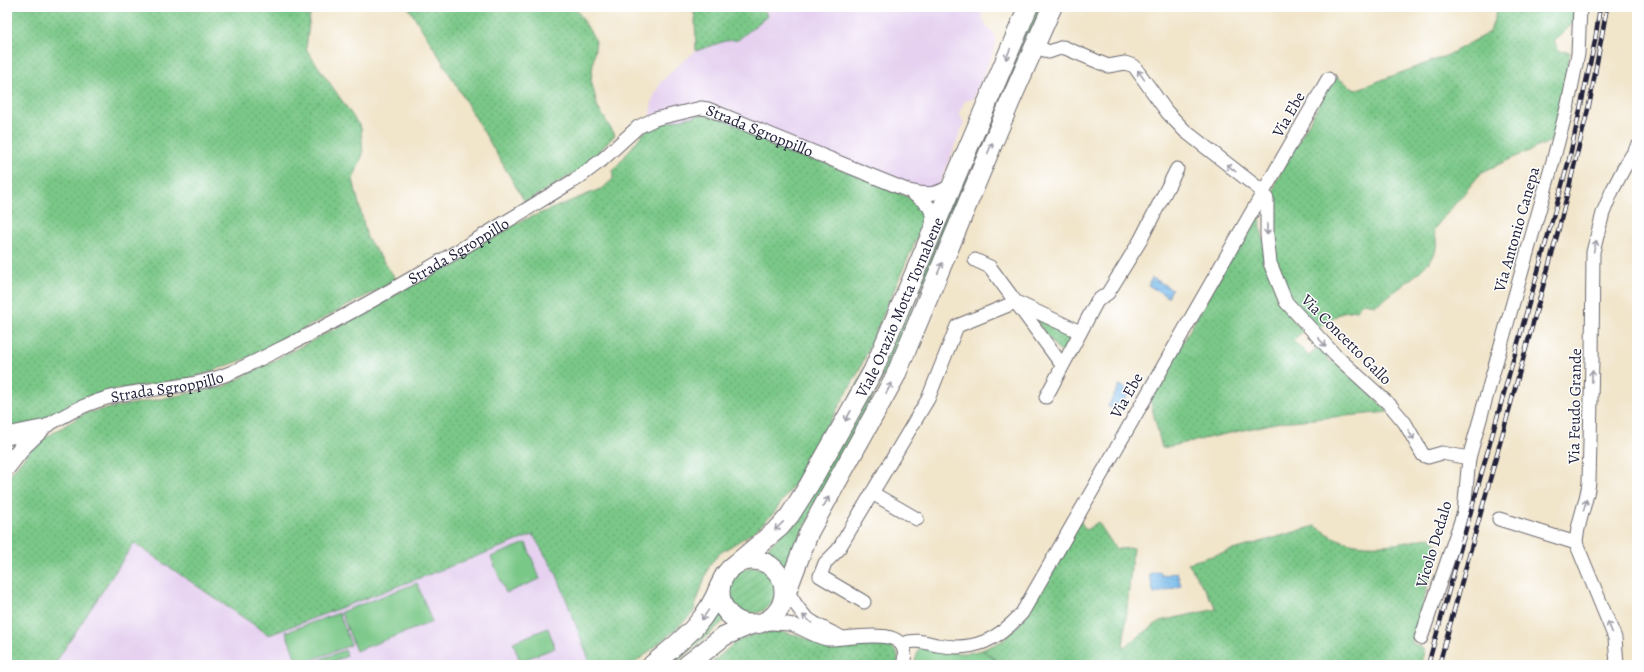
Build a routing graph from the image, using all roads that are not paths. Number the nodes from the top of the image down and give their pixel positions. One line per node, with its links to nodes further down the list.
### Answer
1 (1052, 7): 4 (main road, Viale Orazio Motta Tornabene)
2 (1580, 7): 19 (street, Via Antonio Canepa)
3 (1026, 13): 8 (main road, Viale Orazio Motta Tornabene, one-way to 8)
4 (1035, 46): 10 (street, one-way to 4); 26 (main road, Viale Orazio Motta Tornabene, one-way to 4)
5 (1328, 79): 10 (street, Via Ebe)
6 (1637, 147): 24 (street, Via Feudo Grande, one-way to 6)
7 (1177, 169): 14 (street)
8 (953, 184): 9 (street); 11 (main road, Viale Orazio Motta Tornabene)
9 (908, 191): 11 (street); 17 (street, Strada Sgroppillo)
10 (1262, 192): 19 (street, Via Concetto Gallo, one-way to 19); 31 (street, Via Ebe)
11 (932, 234): 25 (main road, Viale Orazio Motta Tornabene, one-way to 25)
12 (975, 260): 13 (street)
13 (1016, 302): 14 (street); 15 (street); 21 (street)
14 (1080, 332): 15 (street)
15 (1062, 365): 16 (street)
16 (1046, 397)
17 (41, 429): 18 (street); 20 (street, Strada Sgroppillo)
18 (7, 436)
19 (1469, 458): 30 (street, Vicolo Dedalo)
20 (7, 467)
21 (872, 493): 23 (street); 27 (street)
22 (1499, 519): 24 (street)
23 (917, 520)
24 (1576, 543): 35 (street, one-way to 24)
25 (726, 574): 26 (main road); 28 (main road); 32 (main road, one-way to 32)
26 (784, 590): 28 (main road); 29 (street, one-way to 26)
27 (864, 602)
28 (756, 624): 29 (street); 33 (main road)
29 (841, 637): 31 (street)
30 (1421, 638)
31 (902, 644): 34 (street)
32 (652, 665)
33 (687, 665)
34 (903, 665)
35 (1617, 665)

